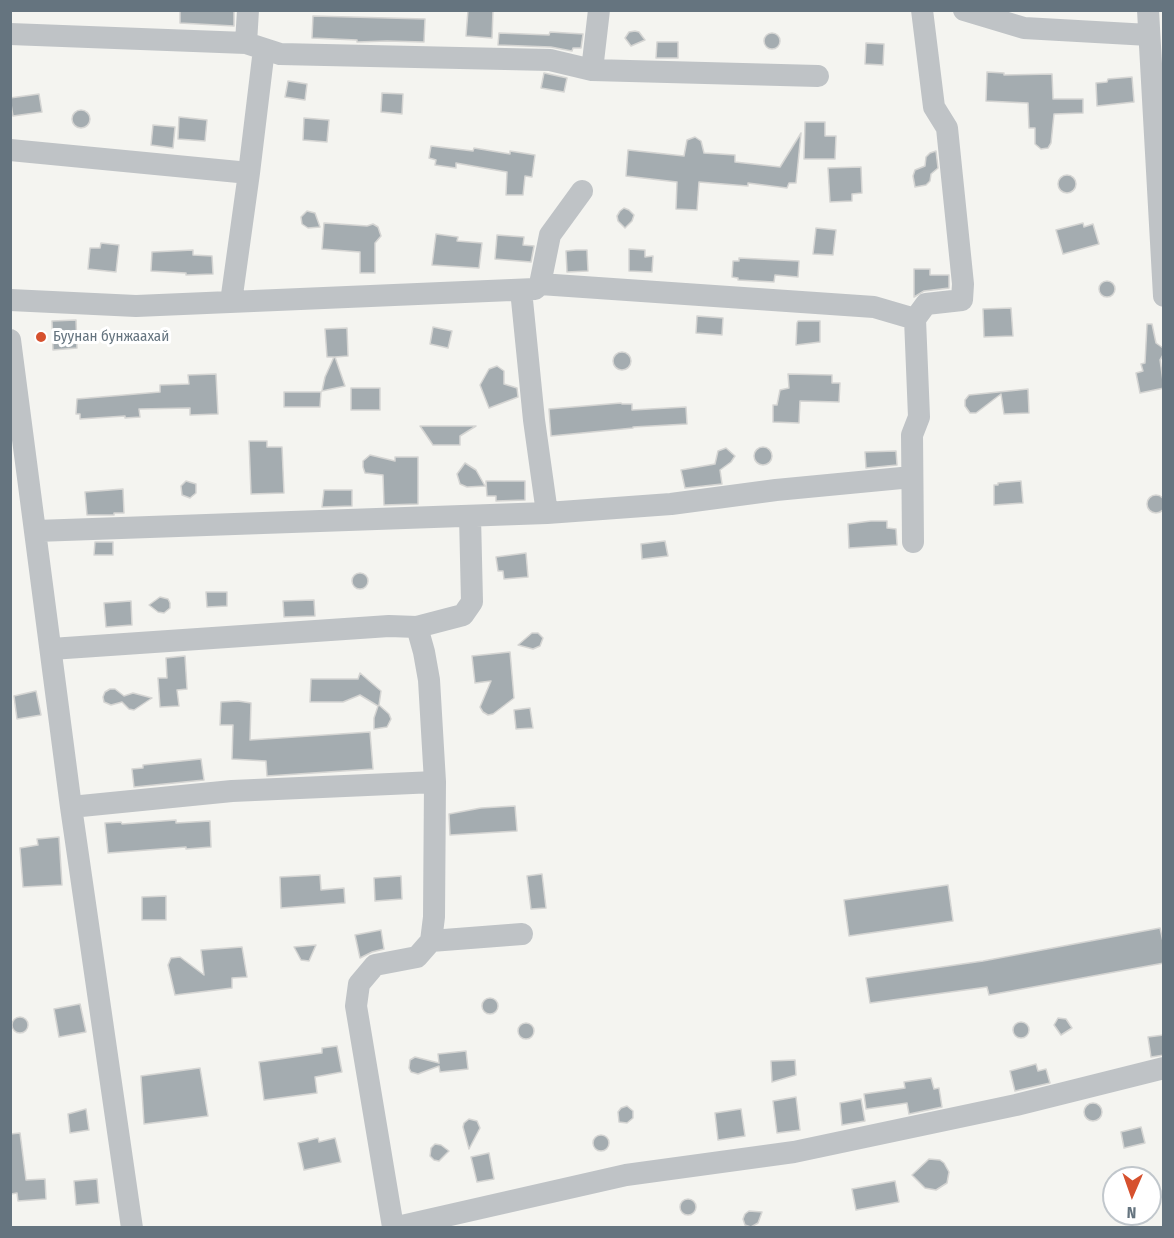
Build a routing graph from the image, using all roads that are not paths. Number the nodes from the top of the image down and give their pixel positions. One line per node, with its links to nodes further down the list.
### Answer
1 (248, 10): 8 (street)
2 (599, 10): 9 (street)
3 (922, 10): 18 (street)
4 (964, 10): 7 (street)
5 (1148, 10): 7 (street)
6 (10, 34): 8 (street)
7 (1149, 35): 15 (street)
8 (255, 46): 9 (street); 12 (street)
9 (592, 70): 10 (street)
10 (818, 76)
11 (10, 150): 12 (street)
12 (249, 173): 17 (street)
13 (582, 191): 14 (street)
14 (531, 287): 17 (street); 18 (street); 21 (street)
15 (1164, 296)
16 (10, 300): 17 (street)
17 (231, 302)
18 (915, 319): 20 (street)
19 (10, 340): 23 (street)
20 (912, 477): 21 (street); 24 (street)
21 (547, 513): 22 (street)
22 (470, 516): 23 (street); 25 (street)
23 (36, 531): 26 (street)
24 (913, 542)
25 (417, 627): 26 (street); 27 (street)
26 (51, 649): 28 (street)
27 (435, 782): 28 (street); 30 (street)
28 (71, 807): 32 (street)
29 (522, 934): 30 (street)
30 (431, 941): 33 (street)
31 (1164, 1068): 33 (street)
32 (132, 1227)
33 (393, 1227)

